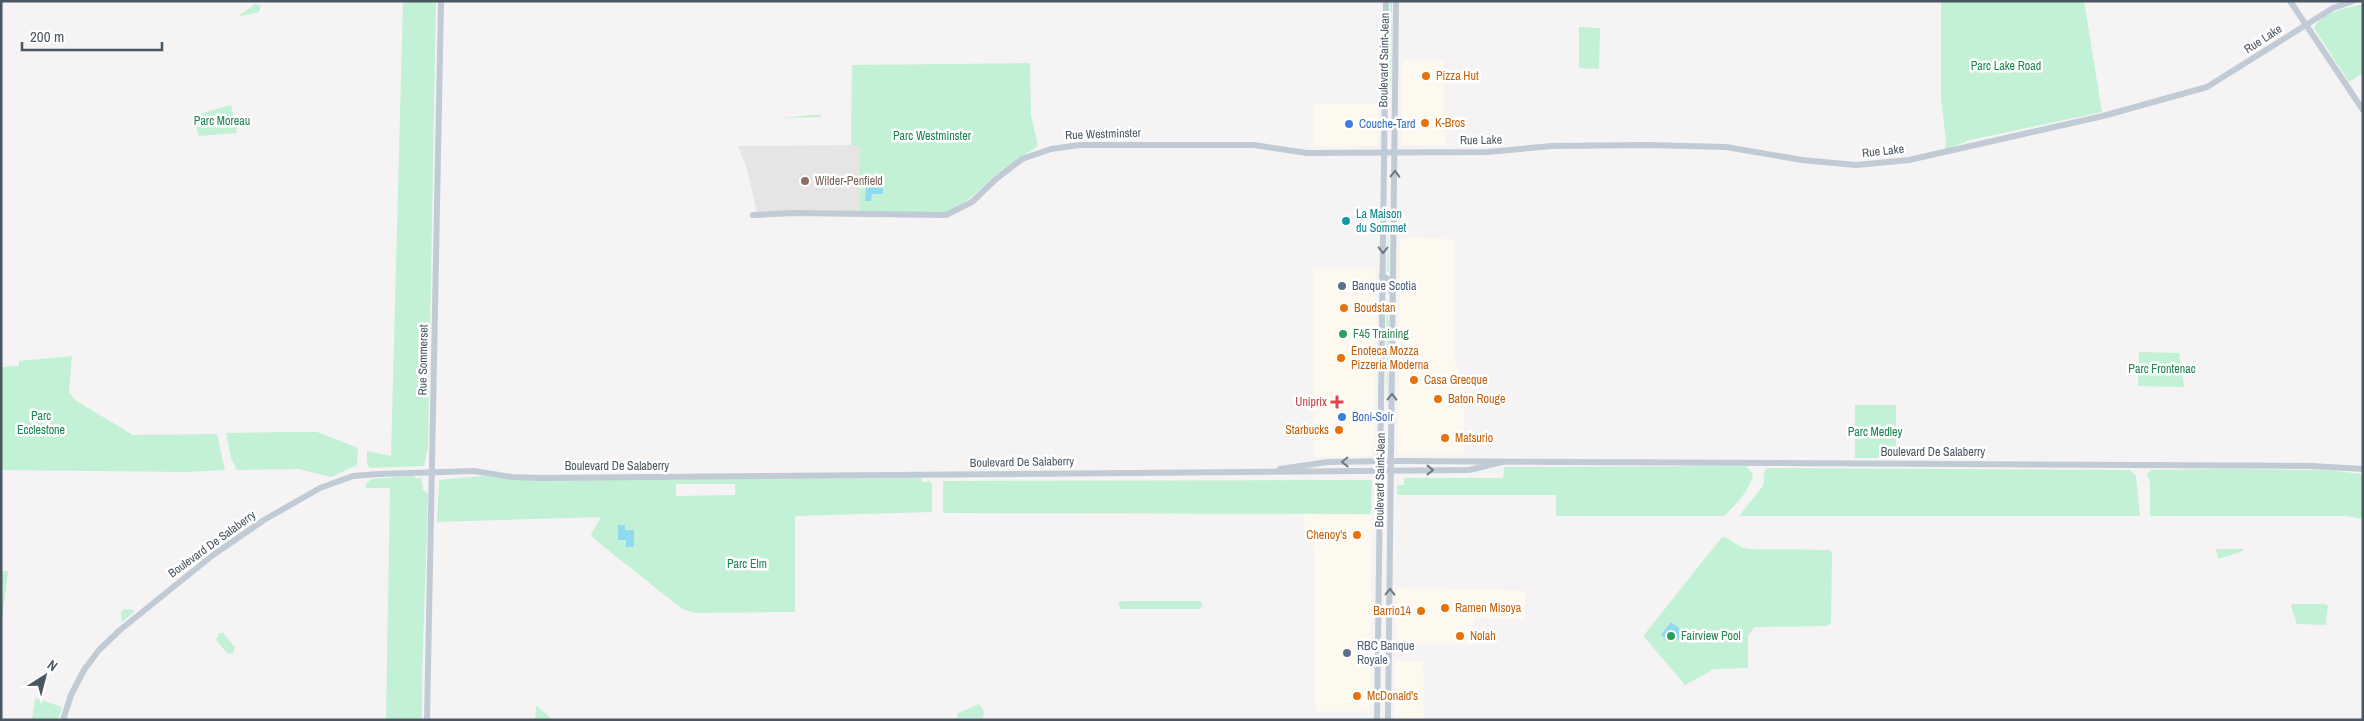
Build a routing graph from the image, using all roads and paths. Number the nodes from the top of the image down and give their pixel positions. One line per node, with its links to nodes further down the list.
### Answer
1 (441, 1): 20 (street, Rue Sommerset)
2 (1386, 1): 8 (street, Boulevard Saint-Jean)
3 (1396, 1): 9 (street, Boulevard Saint-Jean)
4 (2290, 1): 6 (street)
5 (2353, 1): 6 (street, Rue Lake)
6 (2305, 24): 7 (street); 9 (street, Rue Lake)
7 (2363, 110)
8 (1384, 152): 9 (street, Rue Lake); 10 (street, Rue Westminster); 11 (street, Boulevard Saint-Jean, one-way to 11)
9 (1395, 152): 12 (street, Boulevard Saint-Jean, one-way to 9)
10 (754, 215)
11 (1382, 276): 12 (street); 13 (street, Boulevard Saint-Jean)
12 (1393, 296): 14 (street, Boulevard Saint-Jean, one-way to 12)
13 (1381, 461): 14 (street, Boulevard De Salaberry); 18 (street, Boulevard De Salaberry, one-way to 18); 19 (street, Boulevard Saint-Jean)
14 (1391, 461): 15 (street, Boulevard De Salaberry); 17 (street, Boulevard Saint-Jean)
15 (1502, 462): 16 (street, Boulevard De Salaberry); 17 (street, Boulevard De Salaberry, one-way to 15)
16 (2363, 469)
17 (1391, 470): 19 (street, Boulevard De Salaberry); 24 (street, Boulevard Saint-Jean, one-way to 17)
18 (1270, 471): 19 (street, Boulevard De Salaberry); 20 (street, Boulevard De Salaberry)
19 (1381, 471): 23 (street, Boulevard Saint-Jean)
20 (433, 472): 21 (street, Boulevard De Salaberry); 22 (street, Rue Sommerset)
21 (63, 720)
22 (427, 720)
23 (1377, 720)
24 (1388, 720)

